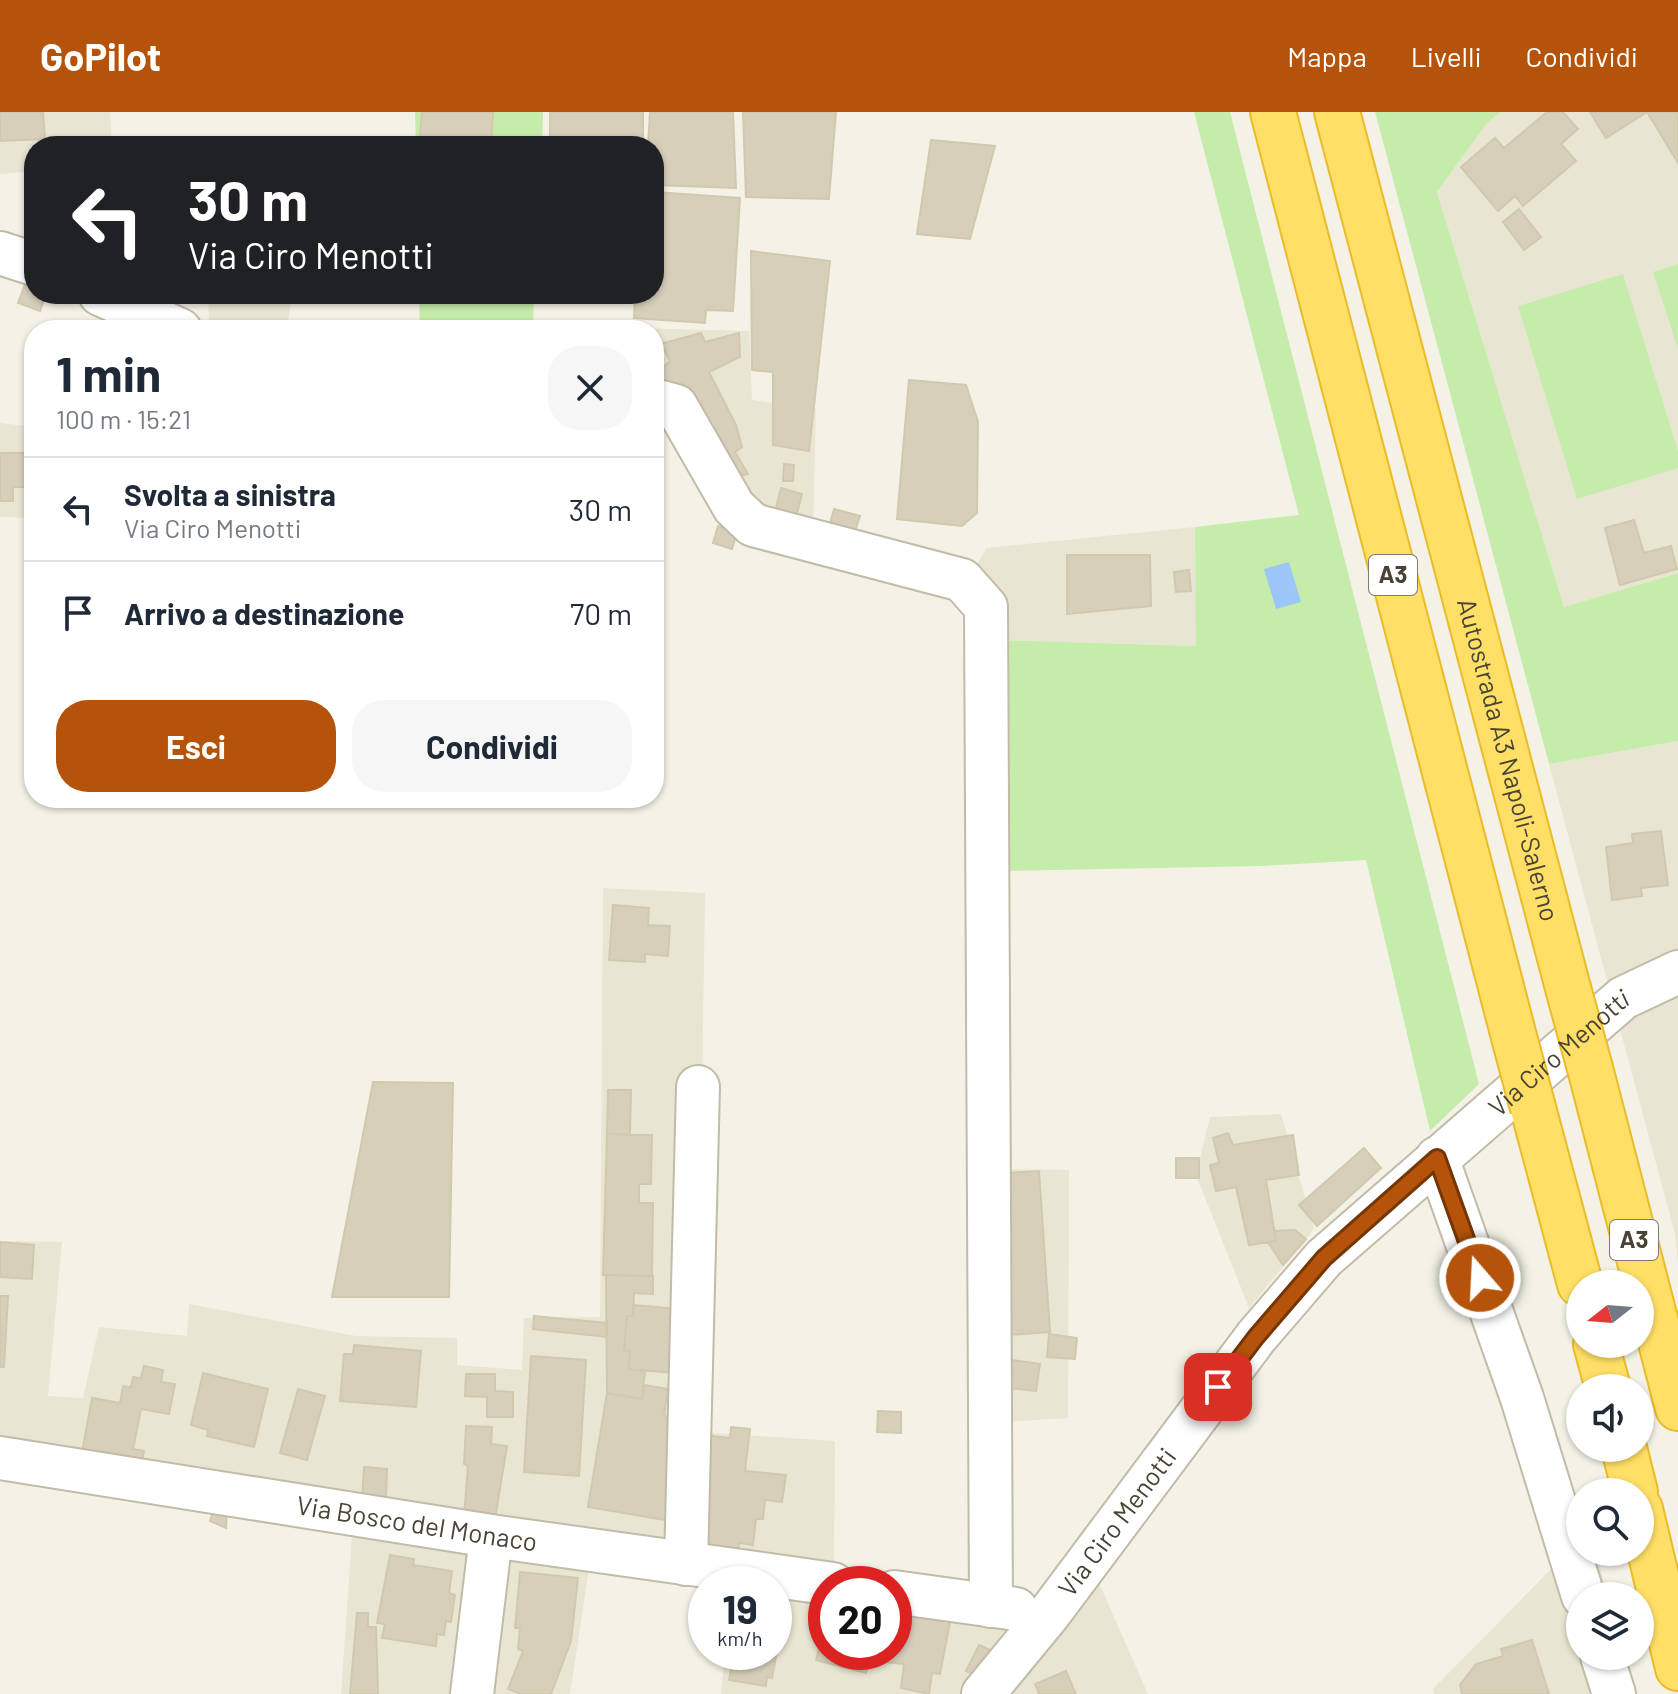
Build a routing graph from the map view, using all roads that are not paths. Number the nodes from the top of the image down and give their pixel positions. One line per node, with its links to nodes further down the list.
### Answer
1 (1273, 112): 11 (highway, A3, bridge)
2 (1337, 112): 12 (highway, Autostrada A3 Napoli-Salerno / A3, bridge)
3 (0, 253): 4 (street)
4 (24, 261)
5 (122, 304): 6 (street)
6 (158, 320)
7 (664, 403): 20 (street)
8 (1678, 972): 10 (street, Via Ciro Menotti)
9 (698, 1087): 15 (street)
10 (1437, 1158): 18 (street); 21 (street, Via Ciro Menotti)
11 (1576, 1270)
12 (1678, 1408)
13 (0, 1458): 14 (street, Via Bosco del Monaco)
14 (491, 1536): 15 (street, Via Bosco del Monaco); 24 (street)
15 (686, 1564): 17 (street, Via Bosco del Monaco)
16 (1654, 1566): 22 (highway)
17 (808, 1581)
18 (1579, 1582)
19 (912, 1595): 20 (street)
20 (991, 1606): 21 (street)
21 (1049, 1614): 25 (street, Via Ciro Menotti)
22 (1678, 1668)
23 (1606, 1670): 26 (street)
24 (472, 1694)
25 (983, 1694)
26 (1614, 1694)

